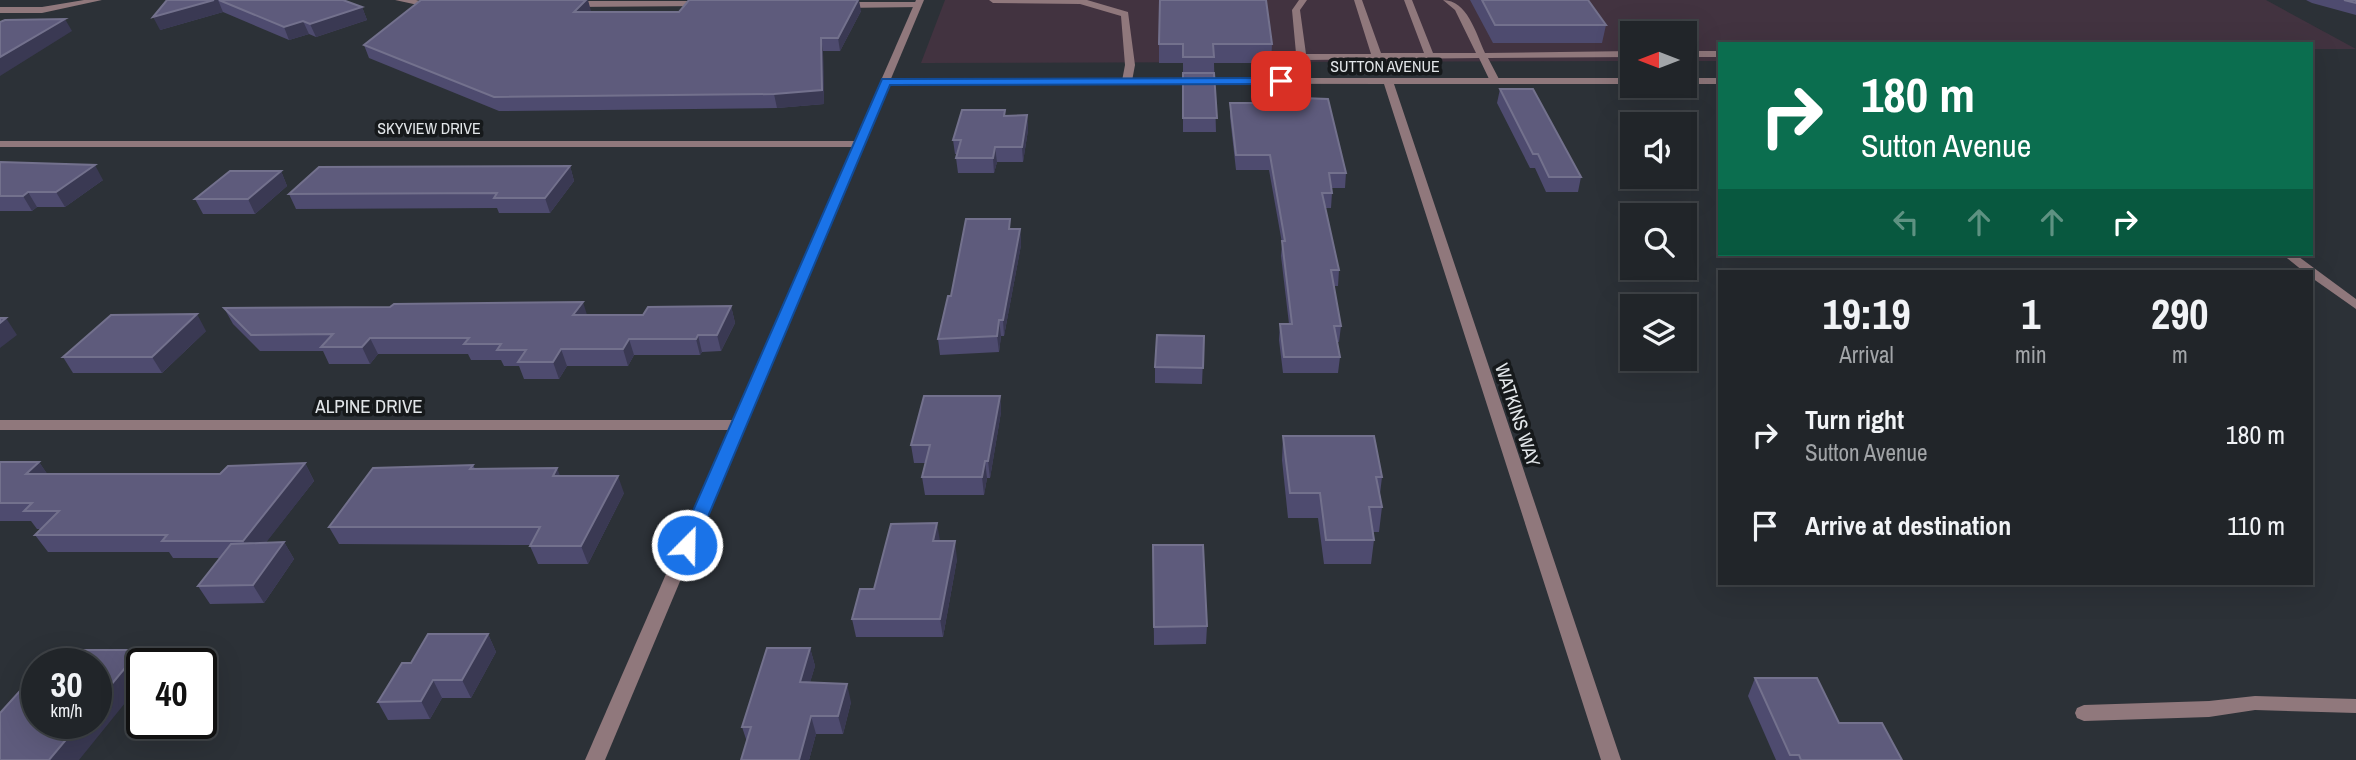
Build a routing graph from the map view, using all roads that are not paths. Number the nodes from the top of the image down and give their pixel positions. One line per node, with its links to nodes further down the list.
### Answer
1 (98, 0): 14 (street)
2 (400, 0): 11 (street)
3 (993, 0): 23 (street)
4 (1303, 0): 21 (street)
5 (1358, 0): 18 (street)
6 (1408, 0): 19 (street)
7 (1447, 0): 17 (street)
8 (646, 2): 10 (street); 12 (street)
9 (919, 2): 13 (street); 22 (street)
10 (713, 4)
11 (446, 5)
12 (565, 5)
13 (836, 5)
14 (0, 10)
15 (1698, 54): 16 (street)
16 (1718, 54)
17 (1483, 55): 19 (street); 20 (street); 26 (street)
18 (1377, 56): 19 (street); 21 (street)
19 (1430, 56)
20 (1620, 56)
21 (1301, 57): 24 (street)
22 (886, 81): 23 (street, SUTTON AVENUE); 31 (street)
23 (1127, 81): 24 (street, SUTTON AVENUE)
24 (1307, 81): 25 (street, SUTTON AVENUE)
25 (1388, 81): 26 (street, SUTTON AVENUE); 41 (street, WATKINS WAY)
26 (1495, 81): 27 (street, SUTTON AVENUE)
27 (1620, 81)
28 (1698, 81): 29 (street)
29 (1718, 81)
30 (0, 144): 31 (street, SKYVIEW DRIVE)
31 (859, 144): 37 (street)
32 (2291, 256): 33 (street)
33 (2310, 270)
34 (2313, 273): 35 (street)
35 (2356, 305)
36 (0, 425): 37 (street, ALPINE DRIVE)
37 (738, 425): 40 (street)
38 (2356, 706): 39 (street)
39 (2084, 713)
40 (595, 760)
41 (1611, 760)

